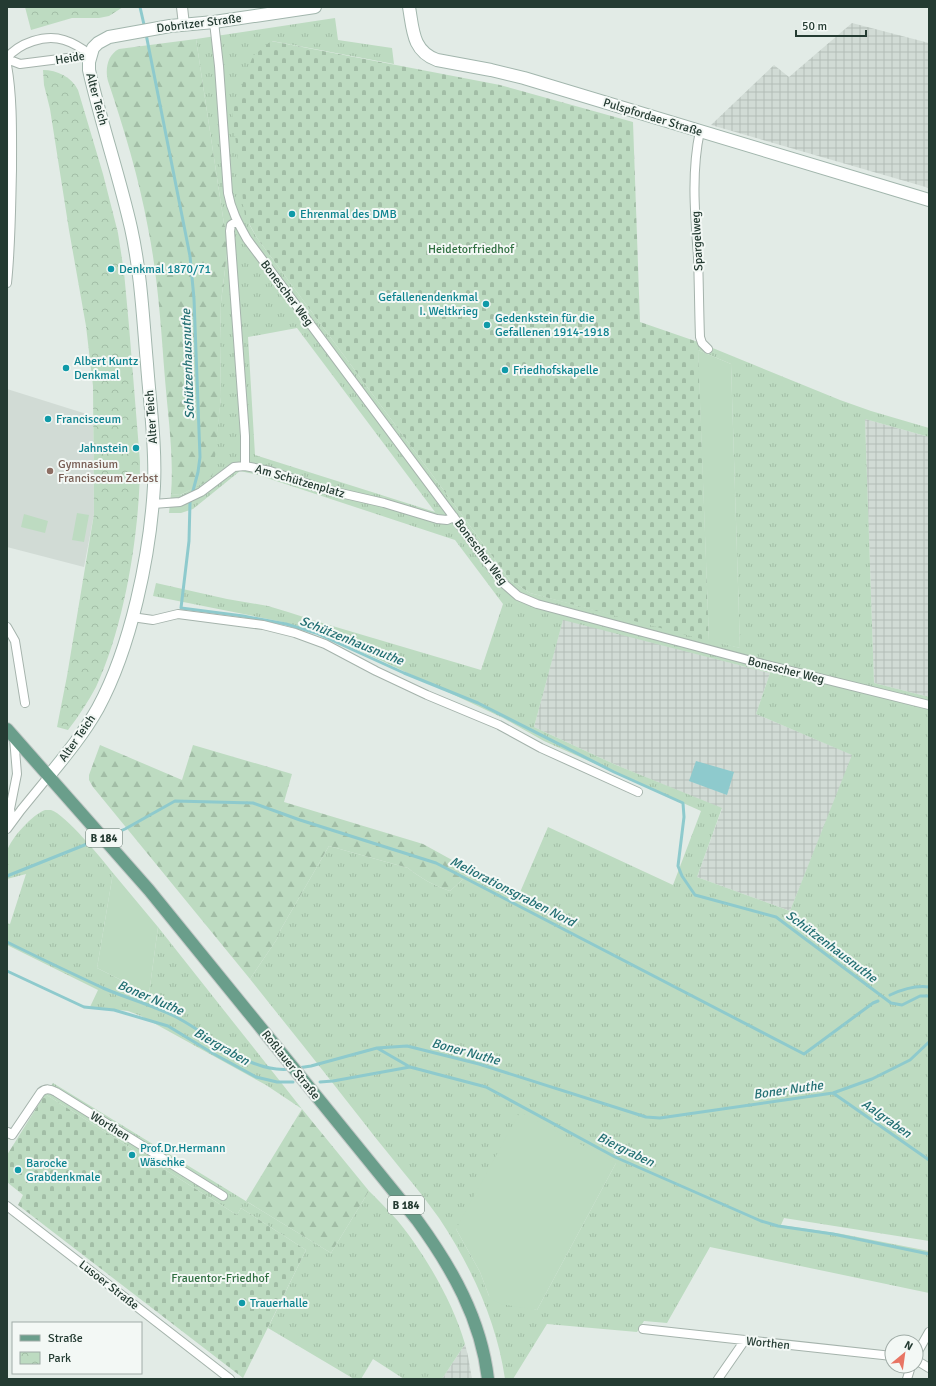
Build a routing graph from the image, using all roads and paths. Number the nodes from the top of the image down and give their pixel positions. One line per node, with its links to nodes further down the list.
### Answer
1 (182, 7): 5 (street)
2 (315, 7): 4 (main road, Dobritzer Straße)
3 (409, 7): 9 (main road, Pulspfordaer Straße)
4 (214, 22): 5 (main road, Dobritzer Straße); 11 (street, Bonescher Weg)
5 (184, 25): 6 (main road, Dobritzer Straße)
6 (91, 55): 7 (street, Heide); 7 (street, Heide); 16 (main road, Alter Teich)
7 (7, 59)
8 (7, 65): 12 (street)
9 (700, 131): 10 (main road, Pulspfordaer Straße); 14 (street, Spargelweg)
10 (929, 200)
11 (237, 221): 15 (street); 17 (street, Bonescher Weg)
12 (8, 264): 13 (street)
13 (7, 283)
14 (708, 349)
15 (245, 466): 16 (street, Am Schützenplatz); 17 (street, Am Schützenplatz)
16 (153, 504): 18 (main road, Alter Teich)
17 (454, 517): 21 (street, Bonescher Weg)
18 (132, 617): 23 (main road, Alter Teich); 24 (street)
19 (7, 627): 20 (street)
20 (25, 703)
21 (929, 705)
22 (11, 733): 23 (main road, B 184); 25 (street)
23 (48, 777): 25 (street, Alter Teich); 36 (main road, Roßlauer Straße / B 184)
24 (638, 792)
25 (12, 821): 26 (street, Alter Teich)
26 (7, 829)
27 (8, 1133): 28 (street, Worthen)
28 (223, 1196)
29 (7, 1206): 35 (street, Lusoer Straße)
30 (643, 1329): 32 (street, Worthen)
31 (929, 1332): 33 (street)
32 (745, 1340): 34 (street, Worthen); 37 (street)
33 (924, 1341)
34 (884, 1355)
35 (230, 1379)
36 (488, 1379)
37 (718, 1379)

